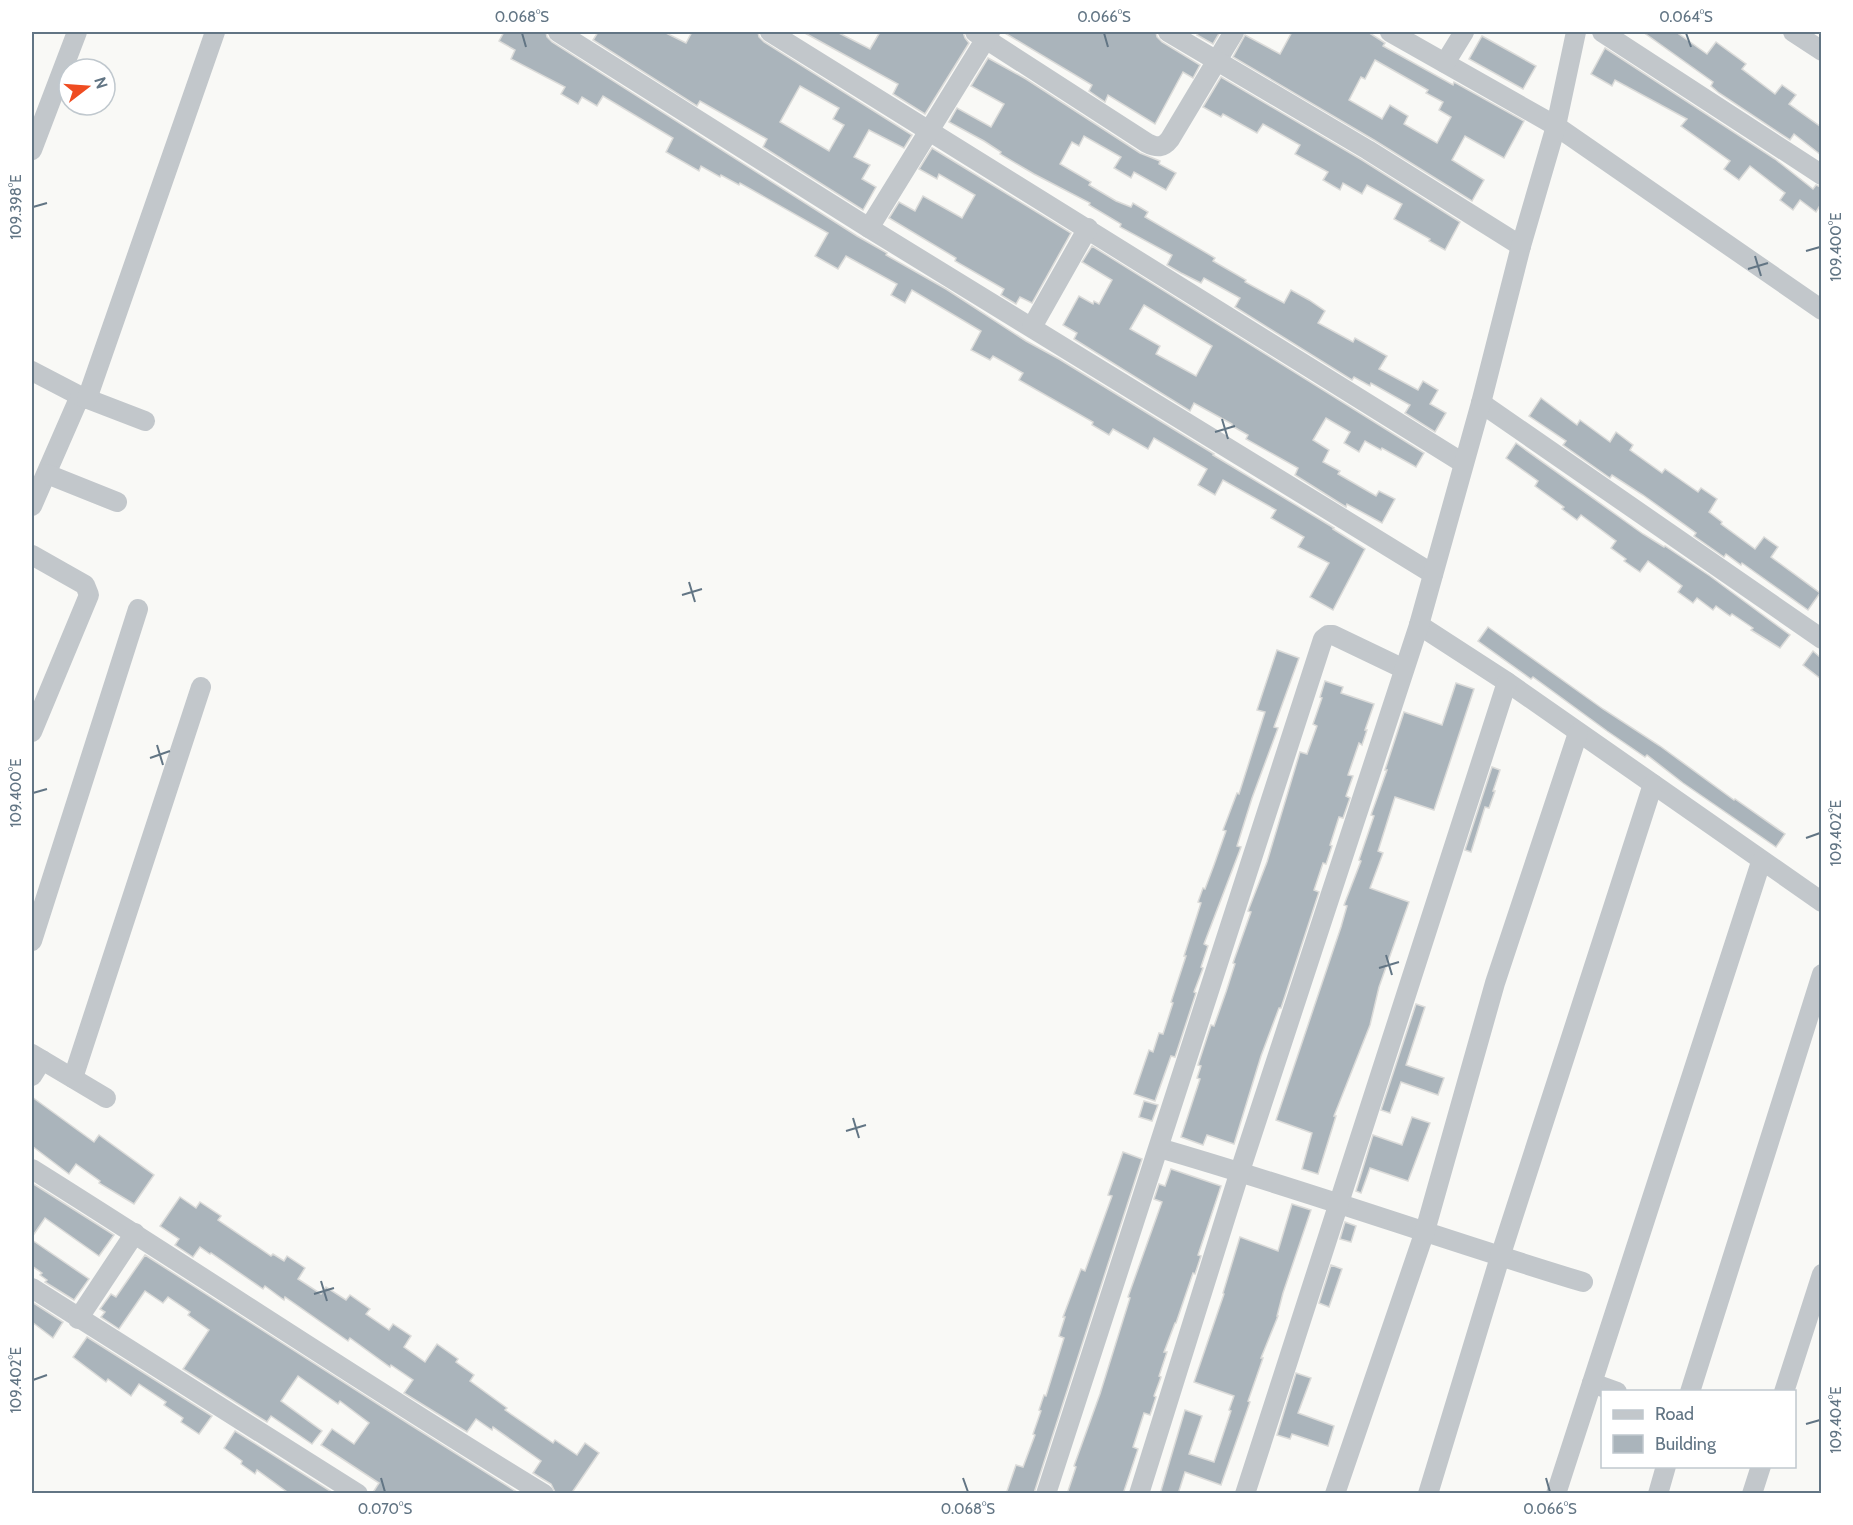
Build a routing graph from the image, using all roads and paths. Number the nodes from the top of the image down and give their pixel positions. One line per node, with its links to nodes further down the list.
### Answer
1 (77, 32): 18 (street)
2 (215, 32): 26 (street)
3 (558, 32): 20 (street)
4 (770, 32): 17 (street)
5 (1168, 32): 14 (street)
6 (1234, 32): 14 (street)
7 (1390, 32): 15 (street)
8 (1464, 32): 15 (street)
9 (1576, 32): 16 (street)
10 (1602, 32): 19 (street)
11 (1793, 32): 13 (street)
12 (983, 34): 14 (street); 17 (street)
13 (1821, 51)
14 (1216, 59): 22 (street)
15 (1445, 63): 16 (street)
16 (1556, 126): 22 (street); 23 (street)
17 (930, 131): 20 (street); 21 (street)
18 (32, 150)
19 (1821, 175)
20 (869, 228): 24 (street)
21 (1088, 228): 24 (street); 29 (street)
22 (1521, 246): 27 (street)
23 (1821, 310)
24 (1032, 327): 34 (street)
25 (32, 371): 26 (street)
26 (83, 397): 28 (street); 30 (street)
27 (1481, 403): 29 (street); 37 (street)
28 (145, 421)
29 (1463, 463): 34 (street)
30 (47, 474): 31 (street); 32 (street)
31 (117, 502)
32 (32, 506)
33 (32, 555): 41 (street)
34 (1433, 574): 36 (street)
35 (138, 609): 46 (street)
36 (1419, 625): 38 (street); 39 (street)
37 (1821, 639)
38 (1404, 669): 51 (street); 53 (street)
39 (1507, 682): 42 (street); 54 (street)
40 (201, 687): 49 (street)
41 (32, 732)
42 (1578, 733): 43 (street); 55 (street)
43 (1653, 784): 44 (street); 57 (street)
44 (1761, 862): 45 (street); 62 (street)
45 (1821, 902)
46 (32, 941)
47 (1821, 974): 64 (street)
48 (35, 1063): 49 (street)
49 (73, 1078): 50 (street)
50 (106, 1098)
51 (1159, 1148): 53 (street); 70 (street)
52 (32, 1168): 56 (street)
53 (1240, 1171): 54 (street); 71 (street)
54 (1337, 1204): 55 (street); 72 (street)
55 (1425, 1230): 57 (street); 73 (street)
56 (135, 1233): 61 (street); 69 (street)
57 (1500, 1257): 59 (street); 74 (street)
58 (1821, 1274): 65 (street)
59 (1583, 1282)
60 (32, 1288): 61 (street)
61 (78, 1319): 68 (street)
62 (1592, 1383): 63 (street); 75 (street)
63 (1611, 1390)
64 (1691, 1390)
65 (1785, 1390)
66 (1666, 1468): 76 (street)
67 (1761, 1468): 77 (street)
68 (358, 1494)
69 (544, 1494)
70 (1046, 1494)
71 (1138, 1494)
72 (1245, 1494)
73 (1335, 1494)
74 (1428, 1494)
75 (1556, 1494)
76 (1658, 1494)
77 (1752, 1494)

